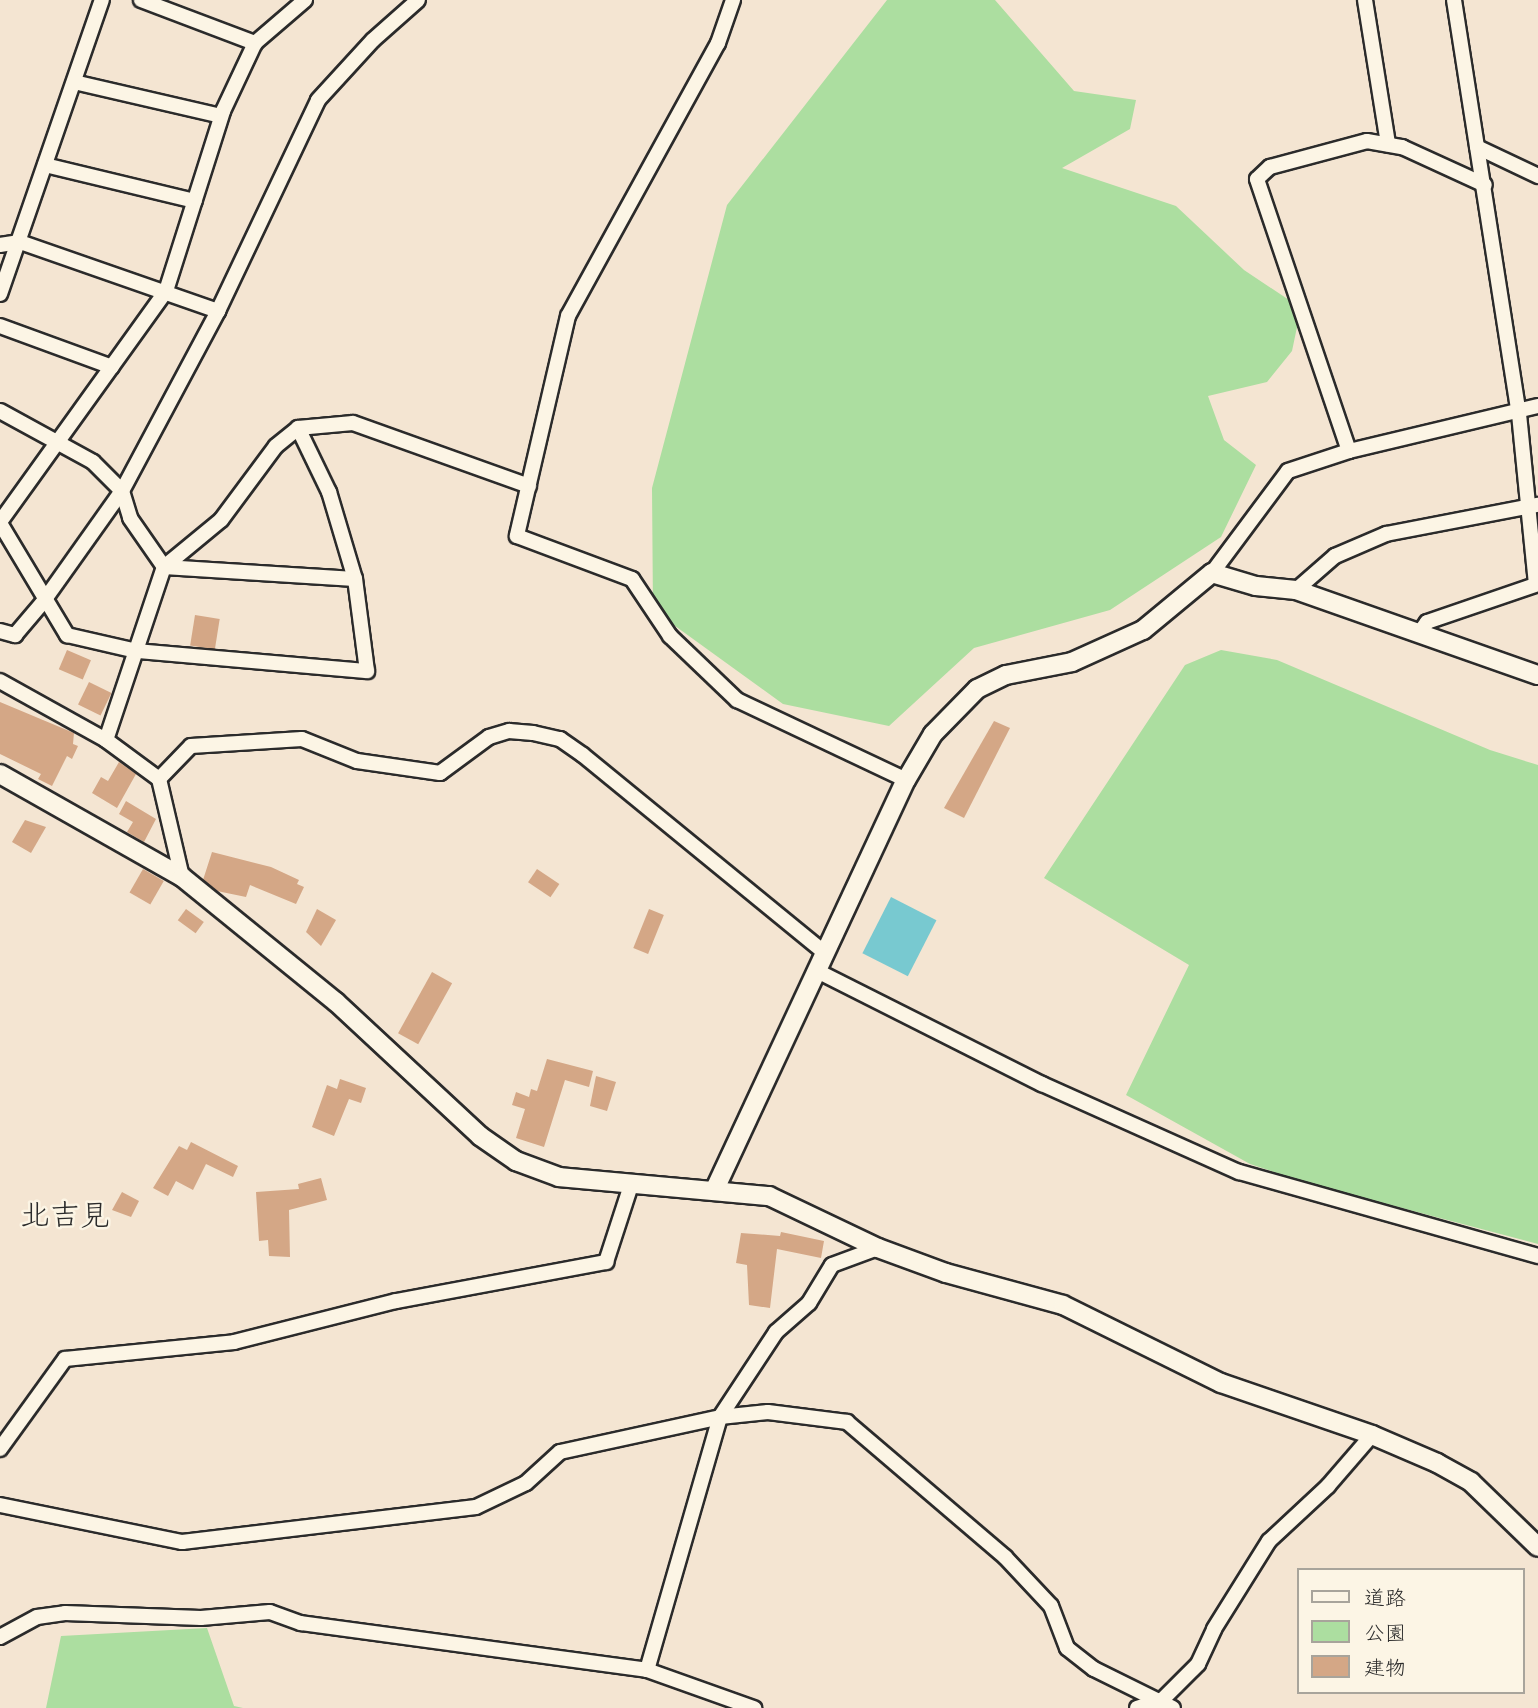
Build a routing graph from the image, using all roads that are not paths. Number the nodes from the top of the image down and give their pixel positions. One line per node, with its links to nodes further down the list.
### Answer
1 (102, 0): 9 (street)
2 (141, 0): 8 (street)
3 (305, 0): 8 (street)
4 (418, 0): 21 (street)
5 (733, 0): 30 (street)
6 (1365, 0): 11 (street)
7 (1454, 0): 12 (street)
8 (255, 43): 10 (street)
9 (74, 82): 10 (street); 13 (street)
10 (221, 116): 16 (street)
11 (1388, 144): 15 (street); 29 (street)
12 (1477, 147): 14 (street); 15 (street)
13 (45, 165): 16 (street); 17 (street)
14 (1538, 176)
15 (1485, 185): 26 (street)
16 (195, 201): 19 (street)
17 (20, 242): 18 (street); 19 (street); 20 (street)
18 (0, 245)
19 (166, 291): 21 (street); 23 (street)
20 (0, 294)
21 (218, 311): 31 (street)
22 (0, 326): 23 (street)
23 (112, 367): 28 (street)
24 (1538, 406): 26 (street)
25 (0, 411): 28 (street)
26 (1518, 414): 29 (street); 32 (street)
27 (298, 428): 30 (street); 34 (street); 36 (street)
28 (57, 443): 31 (street); 33 (street)
29 (1349, 451): 35 (street)
30 (529, 486): 48 (street)
31 (122, 491): 34 (street); 39 (street)
32 (1533, 507): 37 (street); 38 (street)
33 (0, 522): 39 (street)
34 (164, 567): 36 (street); 42 (street)
35 (1212, 573): 38 (street); 48 (street)
36 (355, 579): 42 (street)
37 (1537, 584): 41 (street)
38 (1296, 590): 41 (street)
39 (43, 602): 40 (street); 42 (street)
40 (0, 631)
41 (1420, 632): 43 (street)
42 (137, 651): 45 (street)
43 (1538, 675)
44 (0, 681): 45 (street)
45 (106, 740): 47 (street)
46 (0, 774): 49 (street)
47 (159, 779): 49 (street); 50 (street)
48 (906, 780): 50 (street)
49 (182, 877): 52 (street)
50 (825, 953): 51 (street)
51 (817, 971): 53 (street); 55 (street)
52 (631, 1185): 53 (street); 58 (street)
53 (715, 1189): 54 (street)
54 (878, 1248): 56 (street); 57 (street)
55 (1538, 1256)
56 (720, 1417): 59 (street); 62 (street); 63 (street)
57 (1372, 1435): 60 (street); 63 (street)
58 (0, 1449)
59 (0, 1505)
60 (1538, 1547)
61 (0, 1637): 62 (street)
62 (647, 1670): 64 (street)
63 (1167, 1704): 65 (street)
64 (754, 1708)
65 (1137, 1708)

